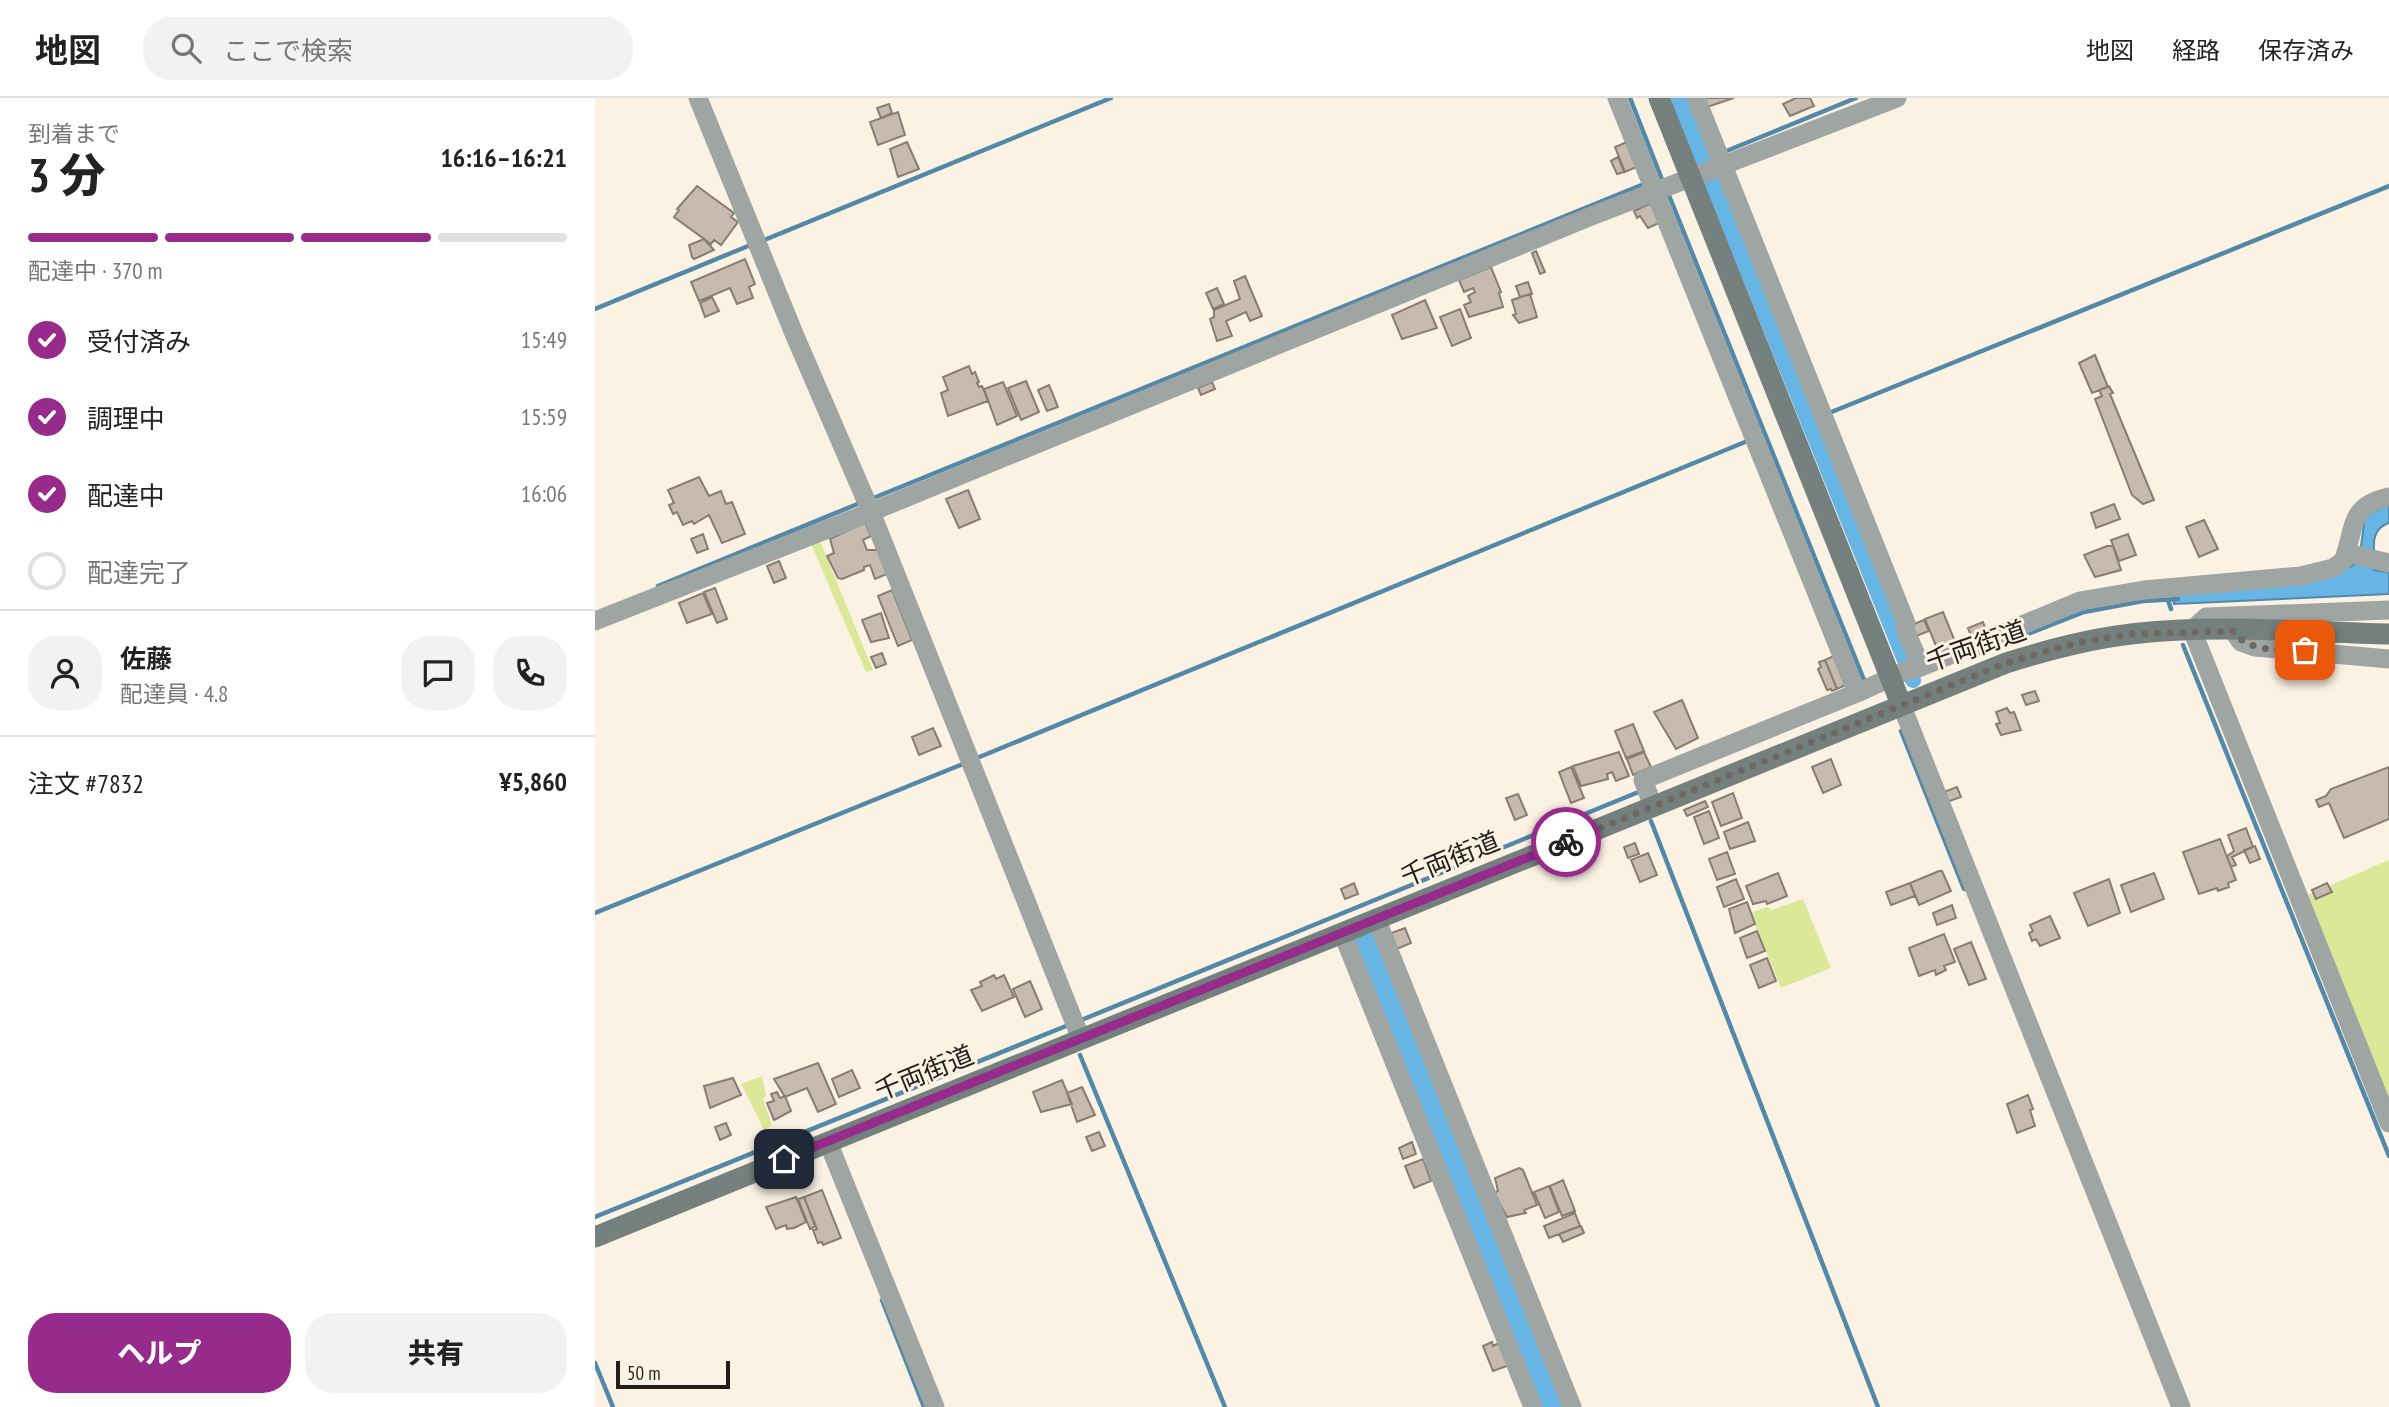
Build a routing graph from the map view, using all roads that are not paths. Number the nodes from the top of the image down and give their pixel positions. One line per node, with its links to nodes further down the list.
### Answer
1 (698, 98): 8 (street)
2 (1617, 98): 6 (street)
3 (1659, 98): 6 (street)
4 (1696, 98): 6 (street)
5 (1897, 98): 6 (street)
6 (1680, 180): 8 (street); 16 (street); 16 (street); 17 (street)
7 (2389, 497): 9 (street)
8 (867, 504): 11 (street); 22 (street)
9 (2366, 558): 16 (street)
10 (2389, 610): 12 (street)
11 (595, 621)
12 (2192, 630): 13 (street, 千両街道); 18 (street, 千両街道); 23 (street)
13 (2233, 631): 14 (street, 千両街道); 15 (street)
14 (2389, 634)
15 (2389, 659)
16 (1907, 671): 17 (street); 18 (street)
17 (1857, 693): 19 (street)
18 (1901, 704): 19 (street, 千両街道); 29 (street)
19 (1648, 794): 20 (street, 千両街道)
20 (1376, 918): 21 (street, 千両街道); 28 (street)
21 (1342, 932): 22 (street, 千両街道); 27 (street)
22 (1076, 1027): 24 (street, 千両街道)
23 (2389, 1123)
24 (828, 1142): 25 (street, 千両街道); 26 (street)
25 (595, 1237)
26 (935, 1407)
27 (1533, 1407)
28 (1572, 1407)
29 (2181, 1407)

